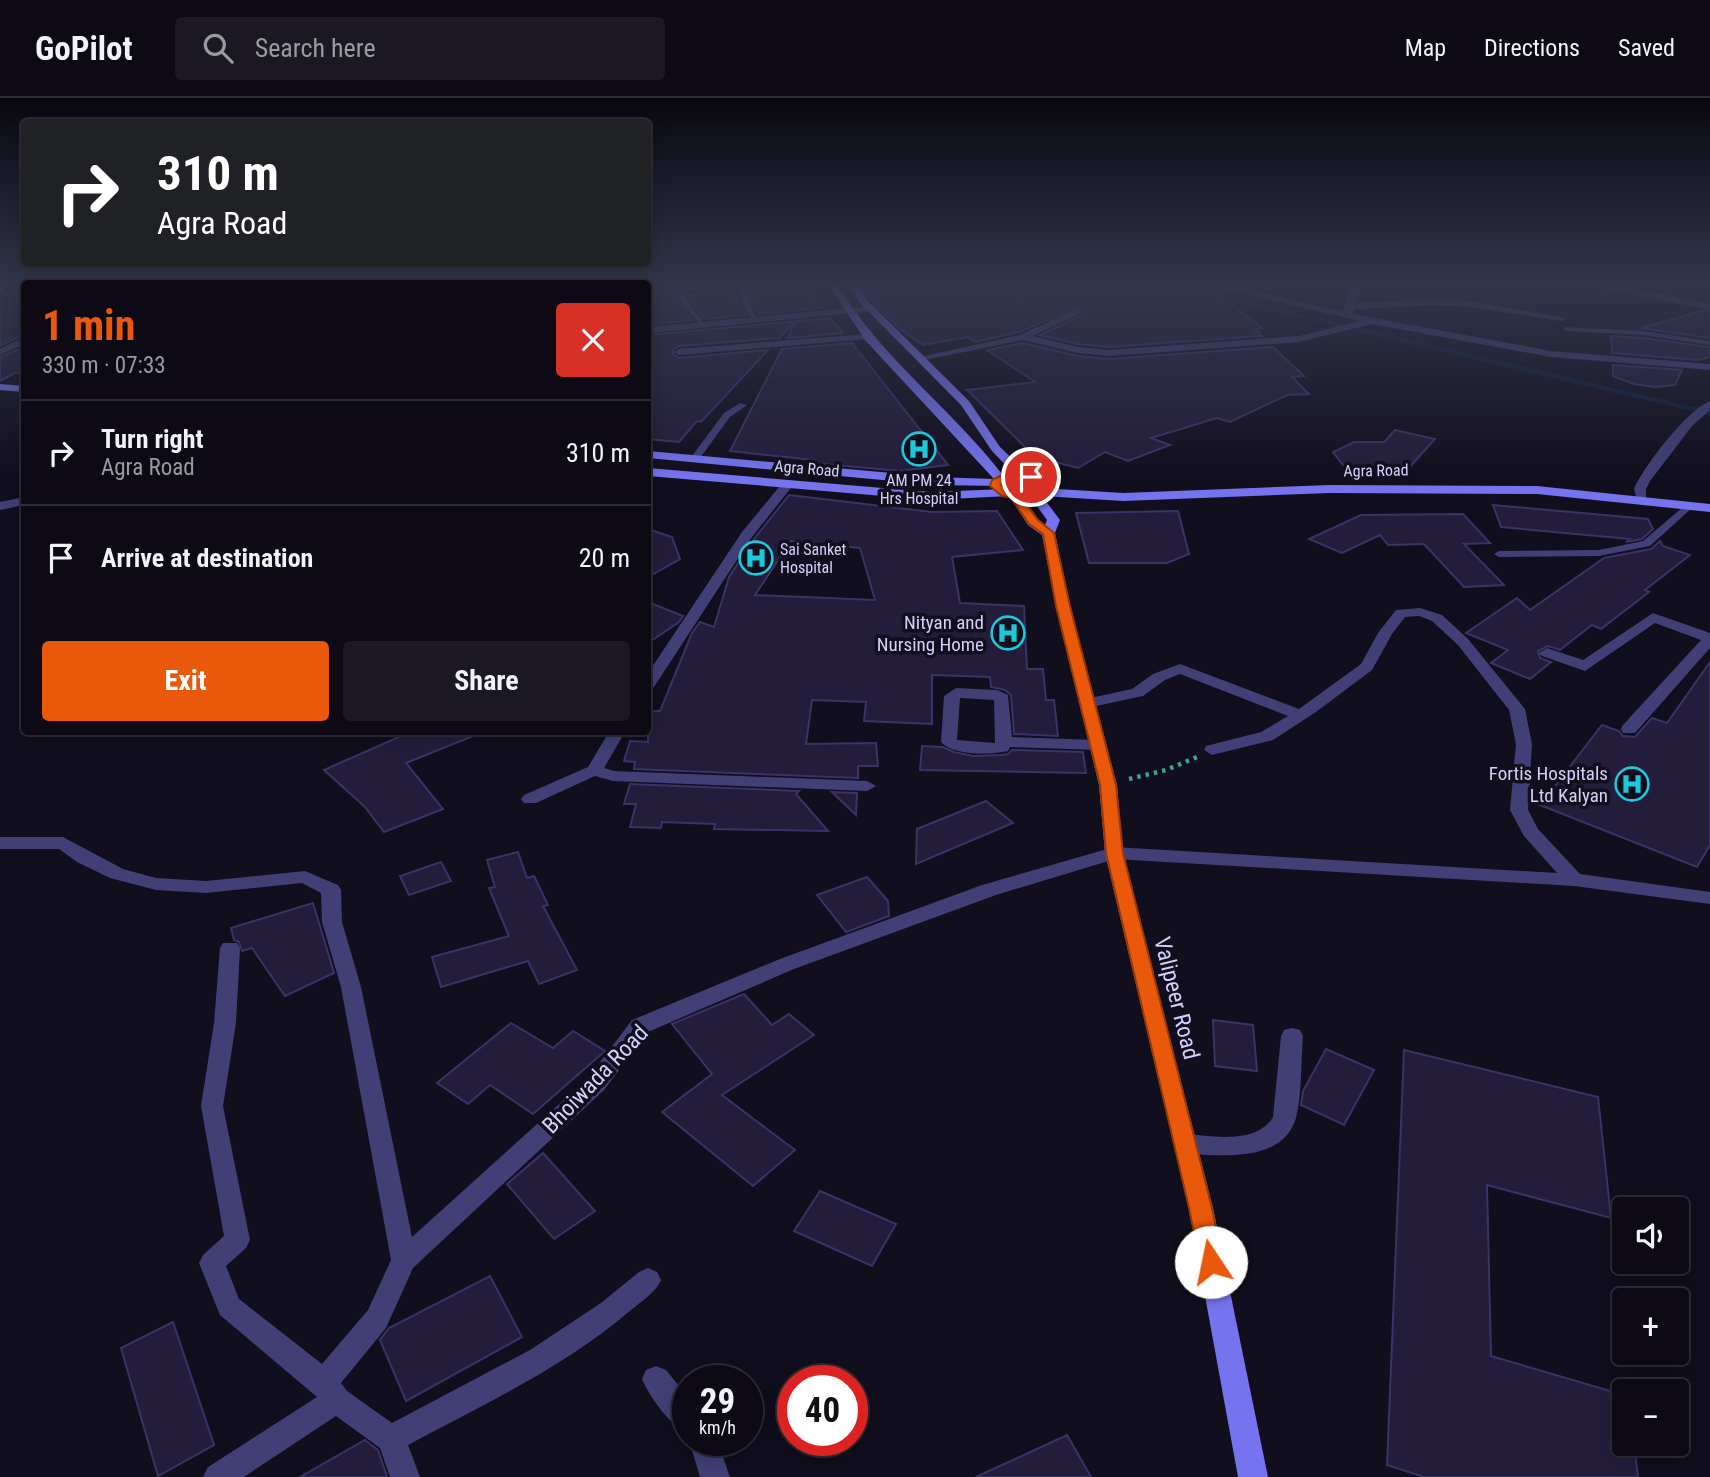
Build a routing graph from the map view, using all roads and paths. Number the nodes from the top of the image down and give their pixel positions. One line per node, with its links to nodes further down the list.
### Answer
1 (724, 348): 8 (street)
2 (876, 348): 21 (street)
3 (910, 348): 9 (street)
4 (967, 348): 9 (street)
5 (1071, 348): 6 (street)
6 (1172, 348)
7 (1521, 348): 10 (street)
8 (679, 352)
9 (920, 358): 20 (street)
10 (1710, 367)
11 (0, 387): 12 (street)
12 (21, 389)
13 (0, 395): 14 (street)
14 (21, 397)
15 (1710, 404): 25 (street)
16 (743, 405): 18 (lane)
17 (651, 455): 18 (street, Agra Road)
18 (694, 460): 21 (street, Agra Road)
19 (651, 472): 22 (street, Agra Road)
20 (1022, 475): 21 (street, Agra Road); 23 (street, Agra Road)
21 (998, 481): 24 (street)
22 (788, 484): 24 (street, Agra Road); 35 (street)
23 (1039, 489): 24 (street, Agra Road); 25 (street, Agra Road); 31 (street, Valipeer Road)
24 (1011, 494): 31 (street)
25 (1641, 495): 26 (street, Agra Road); 28 (street, Agra Road)
26 (1710, 498)
27 (21, 502): 29 (street)
28 (1689, 505): 30 (street, Agra Road); 32 (lane)
29 (0, 506)
30 (1710, 508)
31 (1048, 533): 36 (street, Valipeer Road)
32 (1499, 554)
33 (1710, 638): 34 (street); 38 (street)
34 (1547, 653)
35 (651, 679)
36 (1087, 703): 37 (street); 41 (street, Valipeer Road)
37 (1300, 715): 42 (street); 49 (street)
38 (1629, 729)
39 (615, 735): 43 (street)
40 (1004, 741): 41 (street)
41 (1098, 745): 44 (street, Valipeer Road)
42 (1212, 750): 44 (path)
43 (594, 770): 45 (street); 46 (street)
44 (1108, 785): 48 (street, Valipeer Road)
45 (867, 786)
46 (530, 799)
47 (0, 843): 54 (street)
48 (1114, 853): 49 (street, Bhoiwada Road); 53 (street, Valipeer Road); 54 (street, Bhoiwada Road)
49 (1574, 880): 50 (street, Bhoiwada Road)
50 (1710, 898)
51 (230, 948): 57 (street)
52 (1292, 1037): 53 (street)
53 (1185, 1144): 64 (street, Valipeer Road)
54 (404, 1260): 57 (street, Bhoiwada Road)
55 (648, 1280): 59 (street)
56 (656, 1378): 58 (street)
57 (331, 1392): 59 (street); 61 (street, Bhoiwada Road)
58 (672, 1398)
59 (391, 1439): 62 (street)
60 (709, 1456): 63 (street)
61 (218, 1477)
62 (405, 1477)
63 (715, 1477)
64 (1253, 1477)

